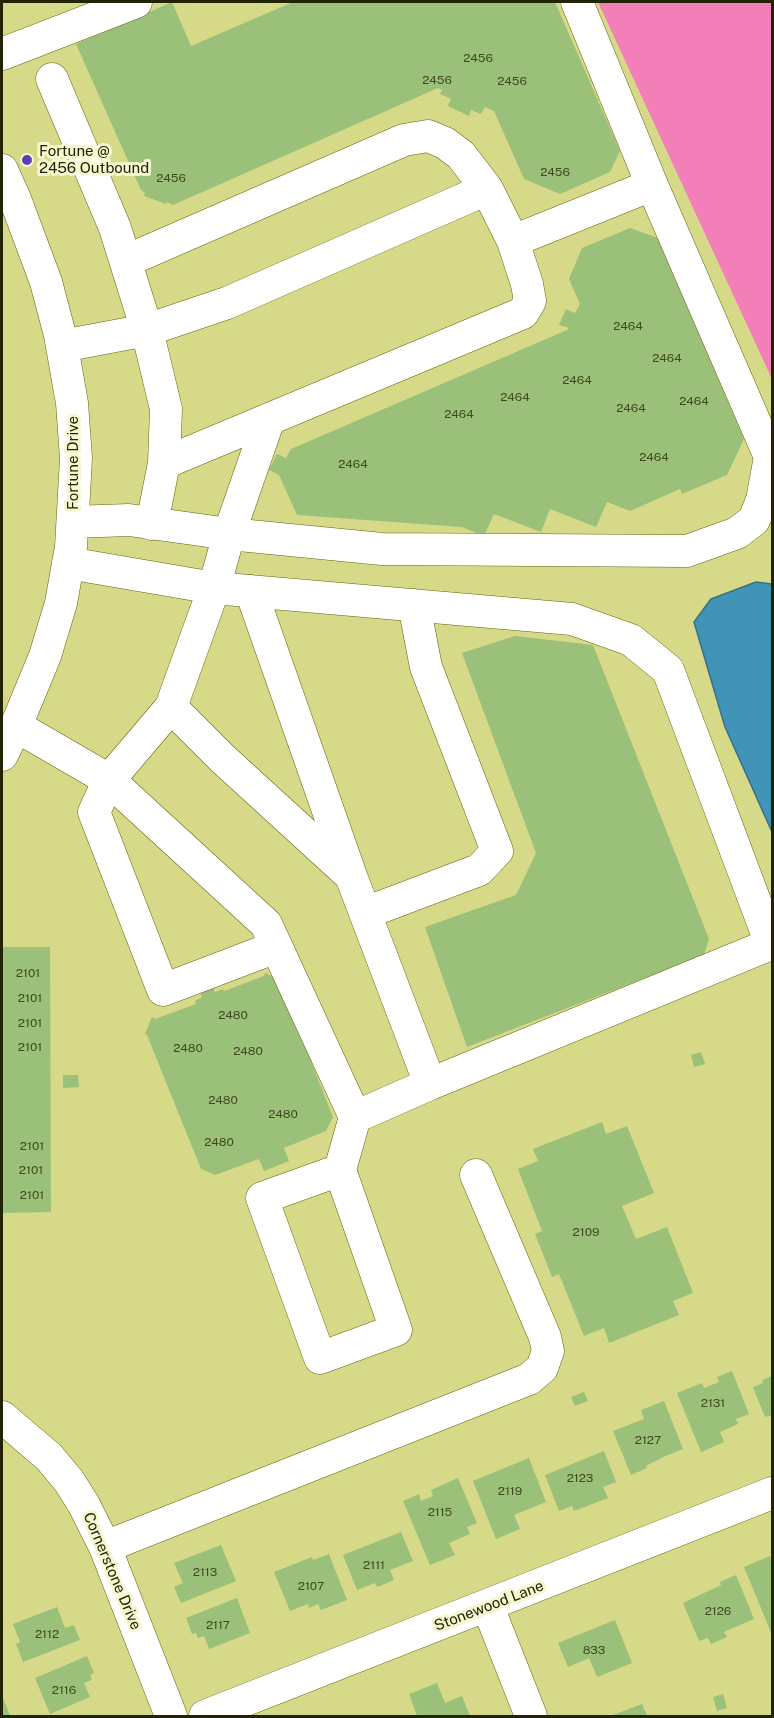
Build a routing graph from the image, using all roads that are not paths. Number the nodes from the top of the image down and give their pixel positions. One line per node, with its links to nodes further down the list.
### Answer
1 (136, 2): 3 (street)
2 (577, 2): 6 (street)
3 (2, 54)
4 (52, 79): 10 (street)
5 (2, 170): 8 (street, Fortune Drive)
6 (652, 185): 9 (street); 17 (street)
7 (488, 189): 9 (street); 10 (street); 11 (street)
8 (8, 201): 12 (street, Fortune Drive)
9 (513, 241): 13 (street)
10 (126, 261): 11 (street)
11 (147, 330): 12 (street); 14 (street)
12 (62, 346): 15 (street, Fortune Drive)
13 (268, 419): 14 (street); 17 (street)
14 (164, 463): 16 (street)
15 (73, 522): 16 (street); 18 (street, Fortune Drive)
16 (152, 524): 17 (street)
17 (229, 534): 19 (street)
18 (68, 563): 19 (street); 23 (street, Fortune Drive)
19 (214, 588): 20 (street); 22 (street)
20 (251, 591): 21 (street); 26 (street)
21 (414, 605): 27 (street); 29 (street)
22 (171, 707): 25 (street); 26 (street)
23 (16, 726): 24 (street, Fortune Drive); 25 (street)
24 (2, 755)
25 (109, 780): 28 (street); 28 (street)
26 (351, 876): 27 (street)
27 (365, 913): 29 (street)
28 (276, 947): 30 (street)
29 (430, 1084): 30 (street)
30 (355, 1117): 31 (street)
31 (340, 1170): 31 (street)
32 (476, 1175): 35 (street)
33 (2, 1417): 35 (street, Cornerstone Drive)
34 (772, 1493): 36 (street, Stonewood Lane)
35 (105, 1547): 37 (street, Cornerstone Drive)
36 (488, 1607): 38 (street, Stonewood Lane); 39 (street)
37 (171, 1716)
38 (205, 1716)
39 (531, 1716)

